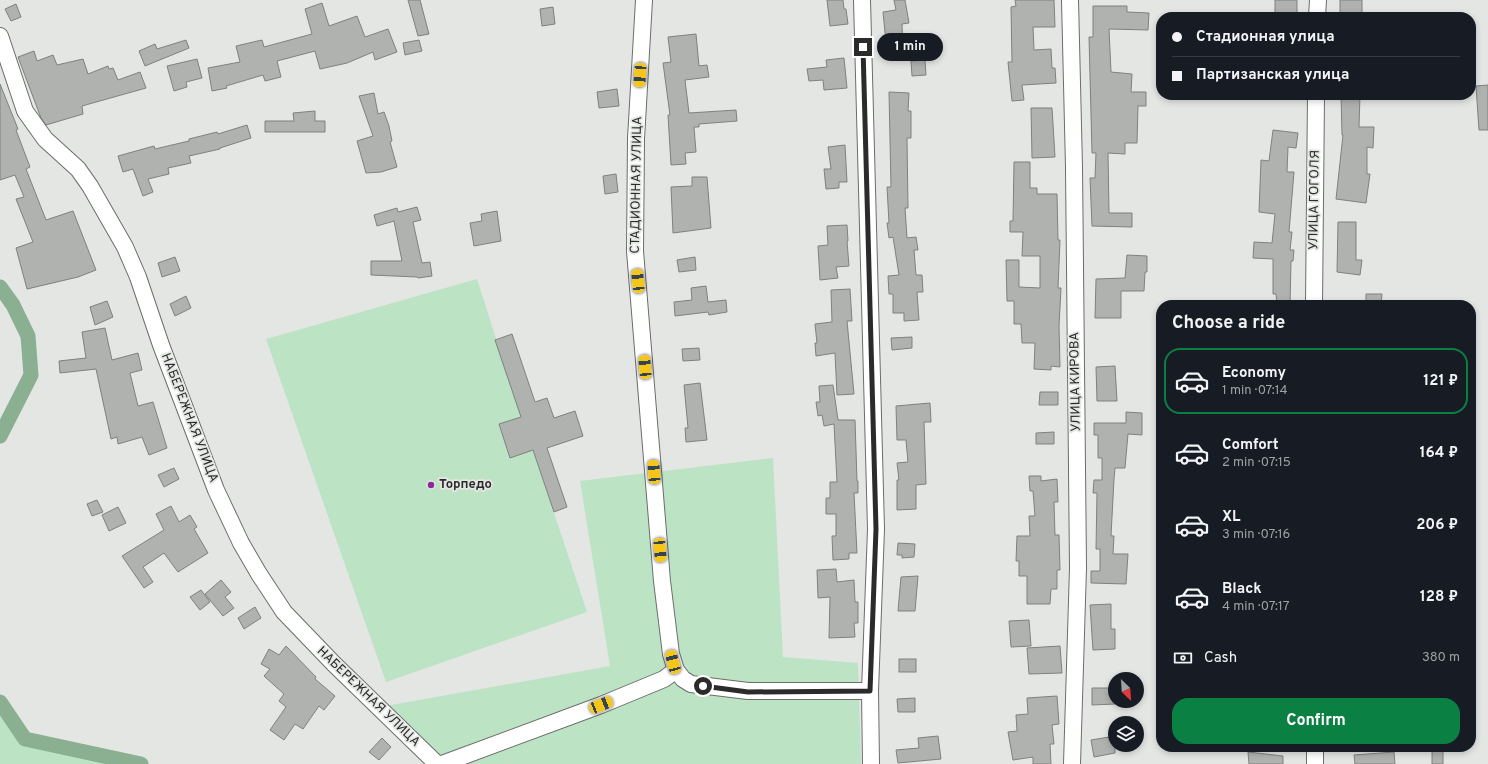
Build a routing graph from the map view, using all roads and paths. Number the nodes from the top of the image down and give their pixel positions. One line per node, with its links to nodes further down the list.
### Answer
1 (644, 0): 9 (street, СТАДИОННАЯ УЛИЦА)
2 (862, 0): 10 (street)
3 (1070, 0): 15 (street, УЛИЦА КИРОВА)
4 (1318, 0): 5 (street)
5 (1317, 12)
6 (0, 36): 12 (street, НАБЕРЕЖНАЯ УЛИЦА)
7 (1316, 100): 8 (street, УЛИЦА ГОГОЛЯ)
8 (1314, 300)
9 (676, 670): 10 (street); 13 (street)
10 (870, 691): 14 (street)
11 (1315, 752): 16 (street)
12 (437, 764)
13 (442, 764)
14 (871, 764)
15 (1072, 764)
16 (1315, 764)

